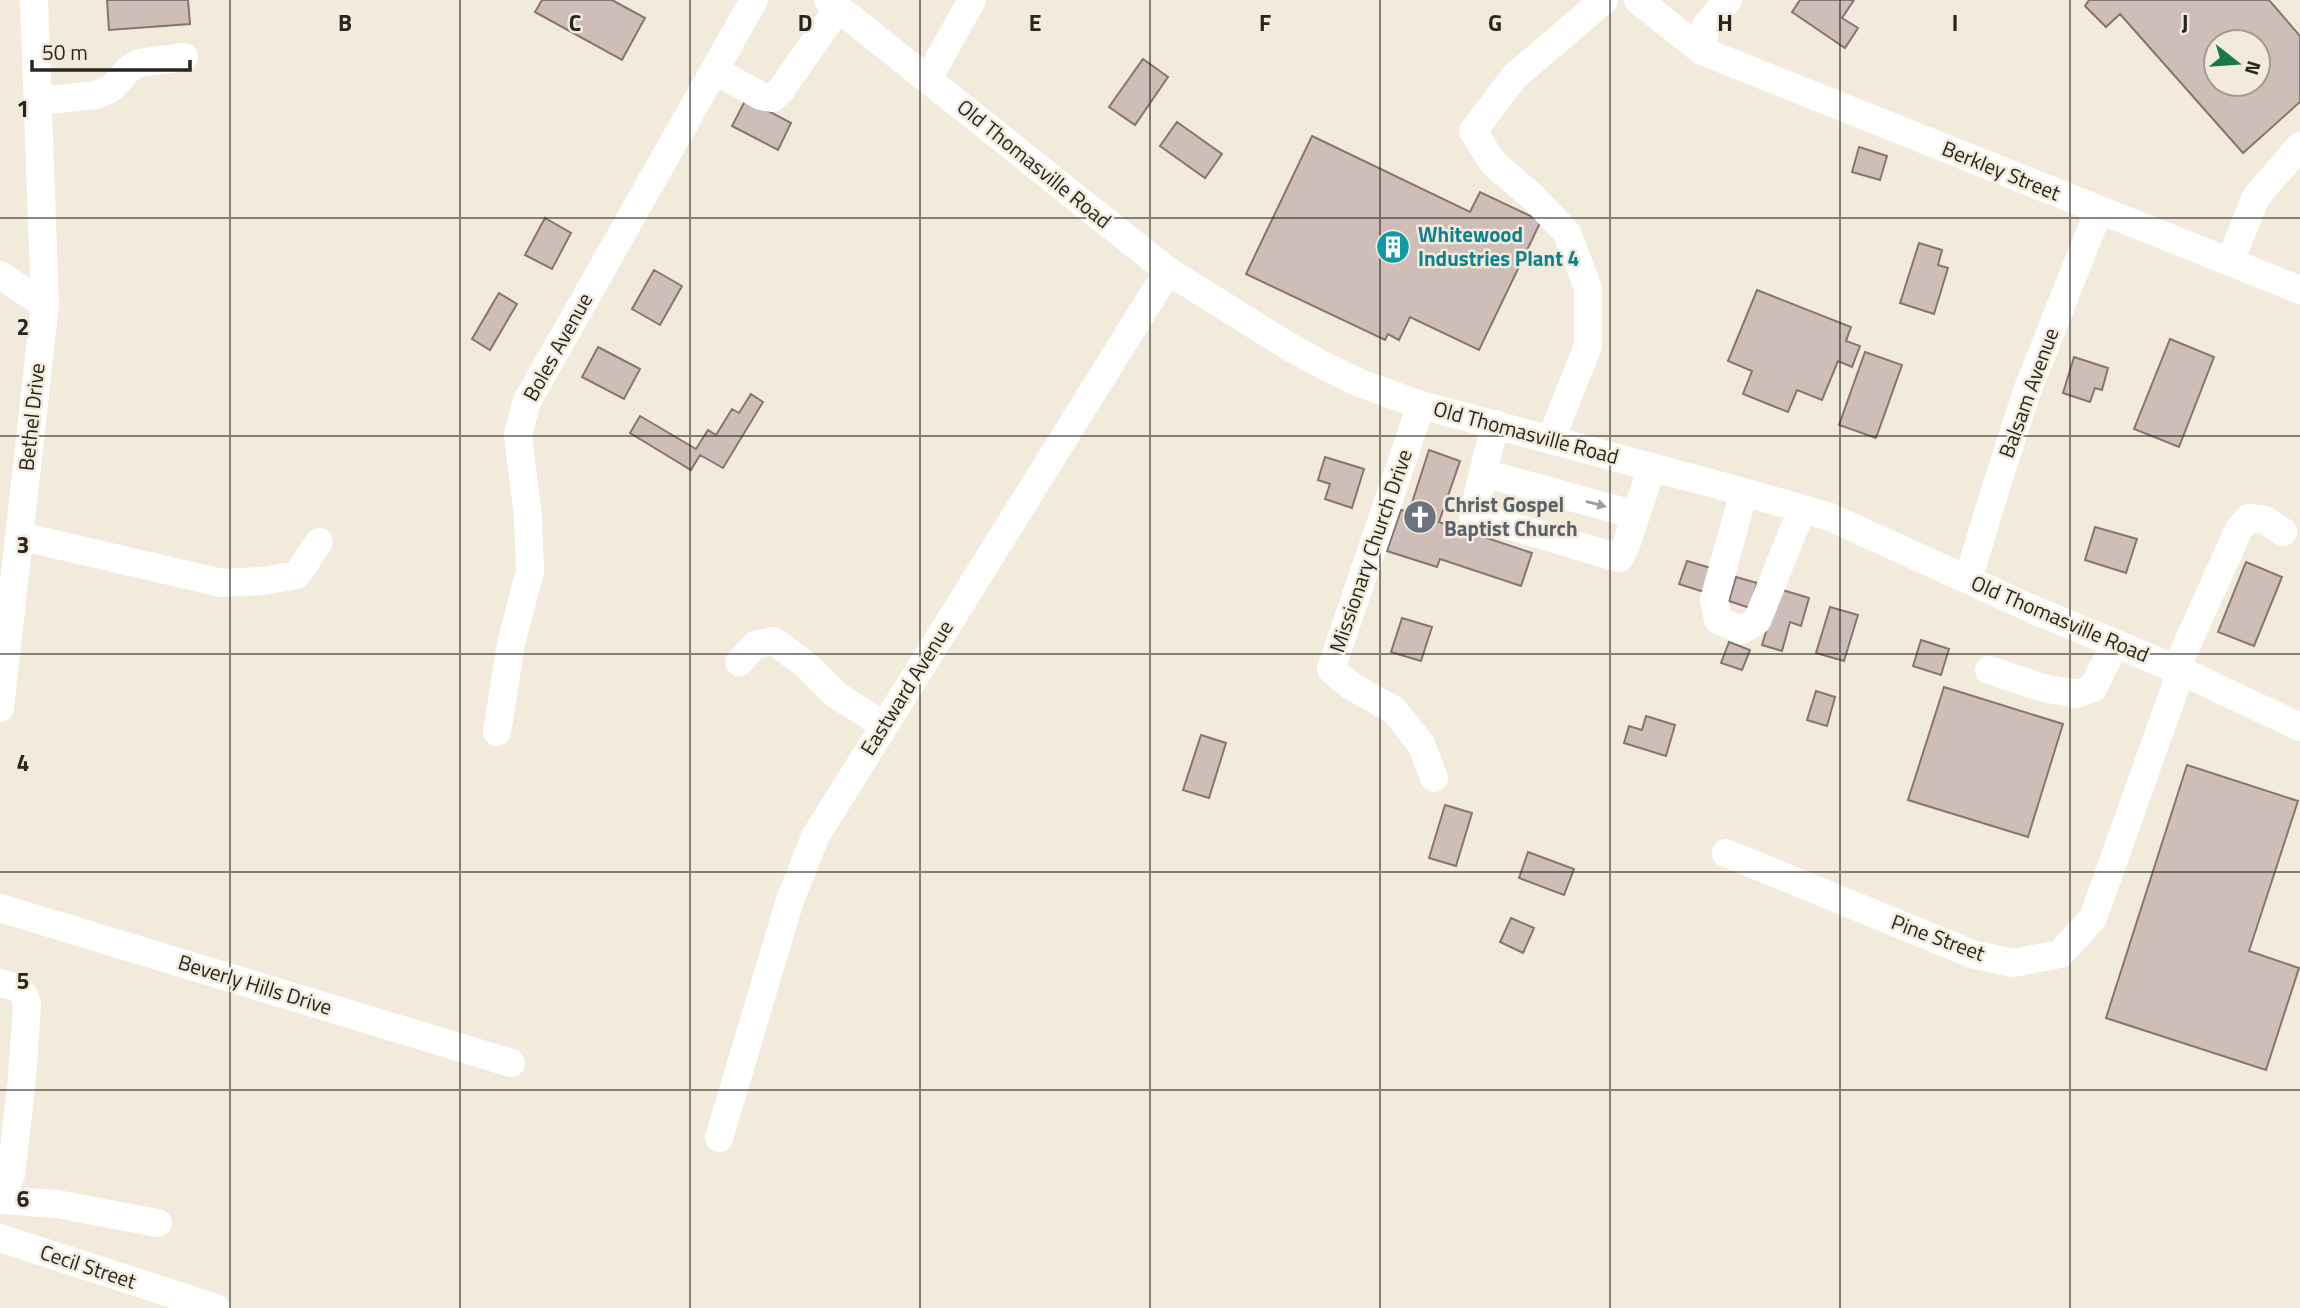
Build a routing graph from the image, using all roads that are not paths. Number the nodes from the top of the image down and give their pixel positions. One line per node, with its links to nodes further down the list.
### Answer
1 (34, 0): 13 (street, Bethel Drive)
2 (754, 0): 11 (street, Boles Avenue)
3 (972, 0): 12 (street)
4 (1604, 0): 23 (street)
5 (1639, 0): 9 (street, Berkley Street)
6 (1671, 0): 9 (street)
7 (1728, 0): 9 (street)
8 (833, 4): 11 (street); 12 (street, Old Thomasville Road)
9 (1702, 51): 15 (street, Berkley Street)
10 (184, 57): 13 (street)
11 (714, 70): 40 (street, Boles Avenue)
12 (928, 79): 17 (street, Old Thomasville Road)
13 (38, 101): 20 (street, Bethel Drive)
14 (2300, 146): 16 (street)
15 (2099, 210): 16 (street, Berkley Street); 32 (street, Balsam Avenue)
16 (2230, 262): 19 (street, Berkley Street)
17 (1168, 271): 21 (street, Old Thomasville Road); 38 (street, Eastward Avenue)
18 (0, 275): 20 (street)
19 (2300, 290)
20 (45, 305): 30 (street, Bethel Drive)
21 (1422, 405): 22 (street, Old Thomasville Road); 41 (street, Missionary Church Drive)
22 (1495, 424): 23 (street, Old Thomasville Road); 25 (street)
23 (1551, 439): 24 (street, Old Thomasville Road)
24 (1652, 467): 26 (street, Old Thomasville Road); 28 (street)
25 (1483, 473): 28 (street, one-way to 28); 28 (street)
26 (1744, 492): 27 (street, Old Thomasville Road); 27 (street)
27 (1802, 509): 32 (street, Old Thomasville Road)
28 (1636, 515)
29 (2283, 532): 36 (street, Pine Street)
30 (19, 536): 31 (street); 37 (street, Bethel Drive)
31 (319, 542)
32 (1968, 580): 33 (street, Old Thomasville Road)
33 (2115, 644): 35 (street); 36 (street, Old Thomasville Road)
34 (738, 662): 38 (street)
35 (1989, 670)
36 (2178, 670): 39 (street, Old Thomasville Road); 42 (street, Pine Street)
37 (0, 708)
38 (884, 724): 46 (street, Eastward Avenue)
39 (2300, 727)
40 (497, 732)
41 (1433, 778)
42 (1726, 853)
43 (0, 908): 45 (street, Beverly Hills Drive)
44 (0, 983): 47 (street)
45 (511, 1063)
46 (719, 1138)
47 (158, 1223)
48 (0, 1238): 49 (street, Cecil Street)
49 (216, 1308)

